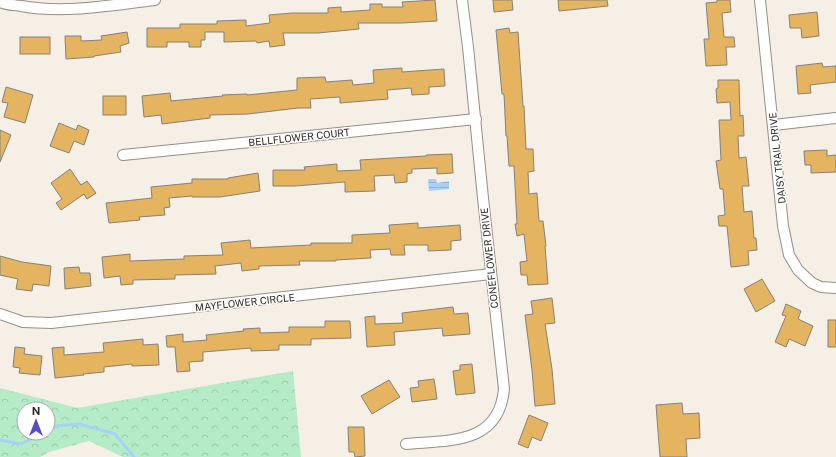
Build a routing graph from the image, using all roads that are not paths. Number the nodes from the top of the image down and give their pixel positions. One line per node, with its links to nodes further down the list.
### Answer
1 (155, 0): 4 (street)
2 (462, 0): 6 (street, CONEFLOWER DRIVE)
3 (760, 0): 7 (street, DAISY TRAIL DRIVE)
4 (1, 5)
5 (836, 118): 7 (street)
6 (476, 119): 8 (street, BELLFLOWER COURT); 9 (street, CONEFLOWER DRIVE)
7 (774, 125): 10 (street, DAISY TRAIL DRIVE)
8 (122, 155)
9 (491, 274): 11 (street, MAYFLOWER CIRCLE); 12 (street, CONEFLOWER DRIVE)
10 (836, 288)
11 (0, 314)
12 (406, 444)

